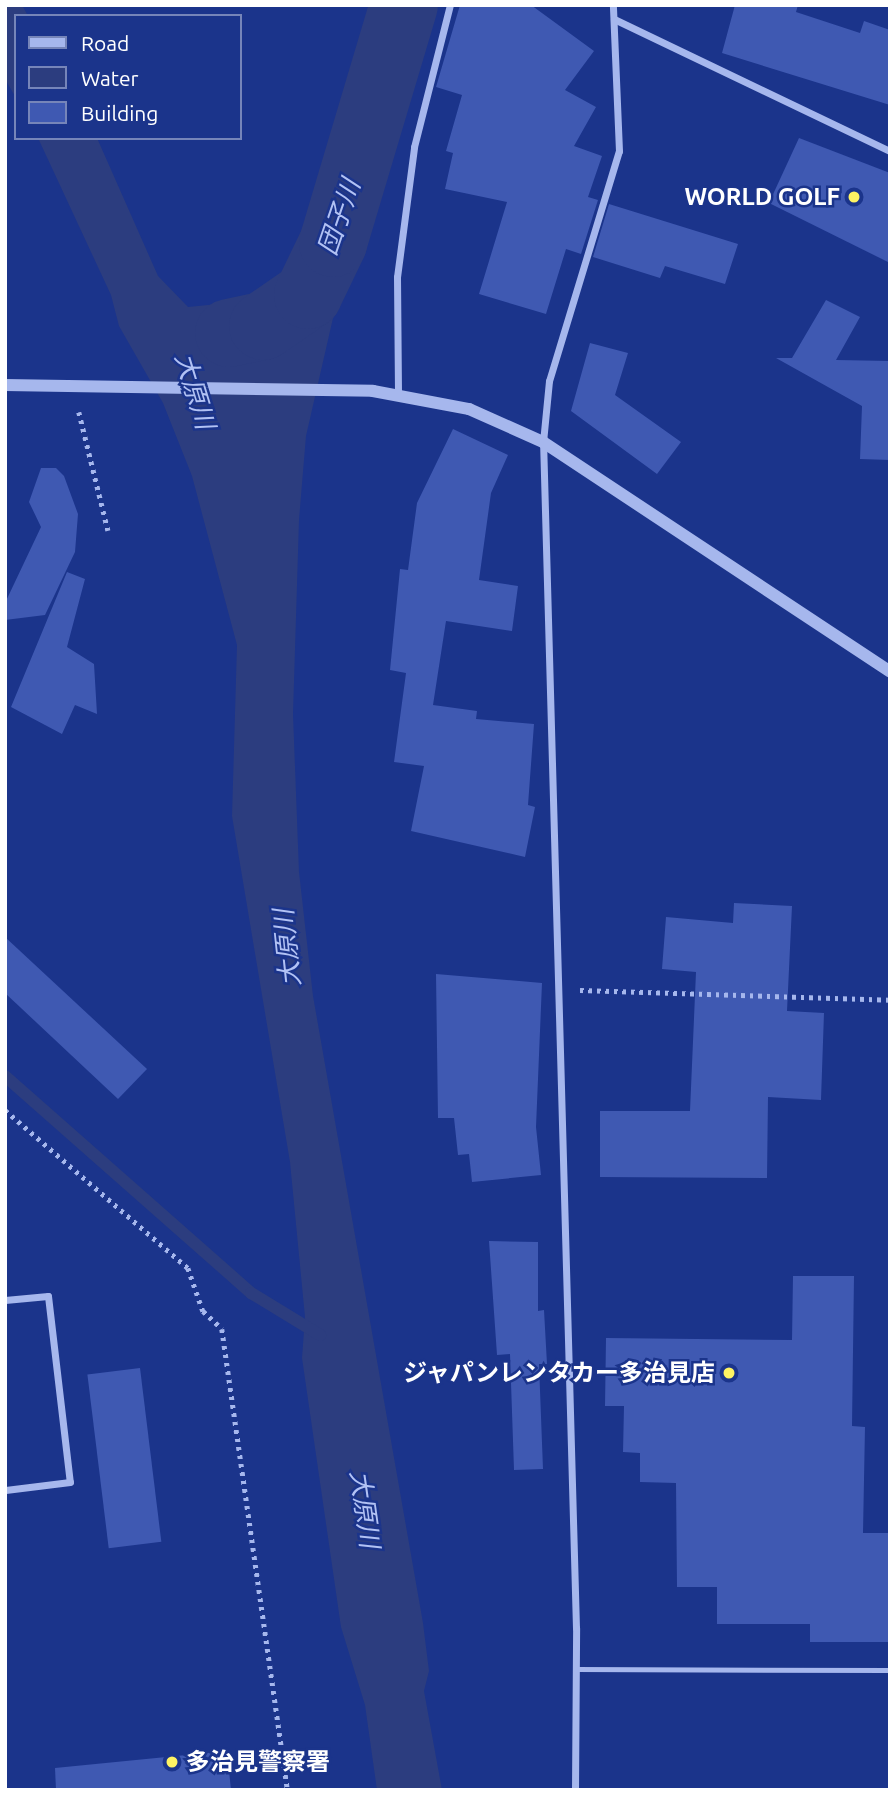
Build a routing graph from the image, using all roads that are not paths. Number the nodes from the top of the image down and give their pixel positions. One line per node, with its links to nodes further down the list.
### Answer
1 (450, 5): 6 (street)
2 (613, 5): 3 (street)
3 (614, 19): 4 (street); 7 (street)
4 (890, 151)
5 (5, 385): 6 (street)
6 (398, 392): 7 (street)
7 (543, 442): 8 (street); 11 (street)
8 (890, 672)
9 (5, 1300): 10 (street)
10 (5, 1490)
11 (576, 1668): 12 (lane); 13 (street)
12 (890, 1670)
13 (575, 1790)

